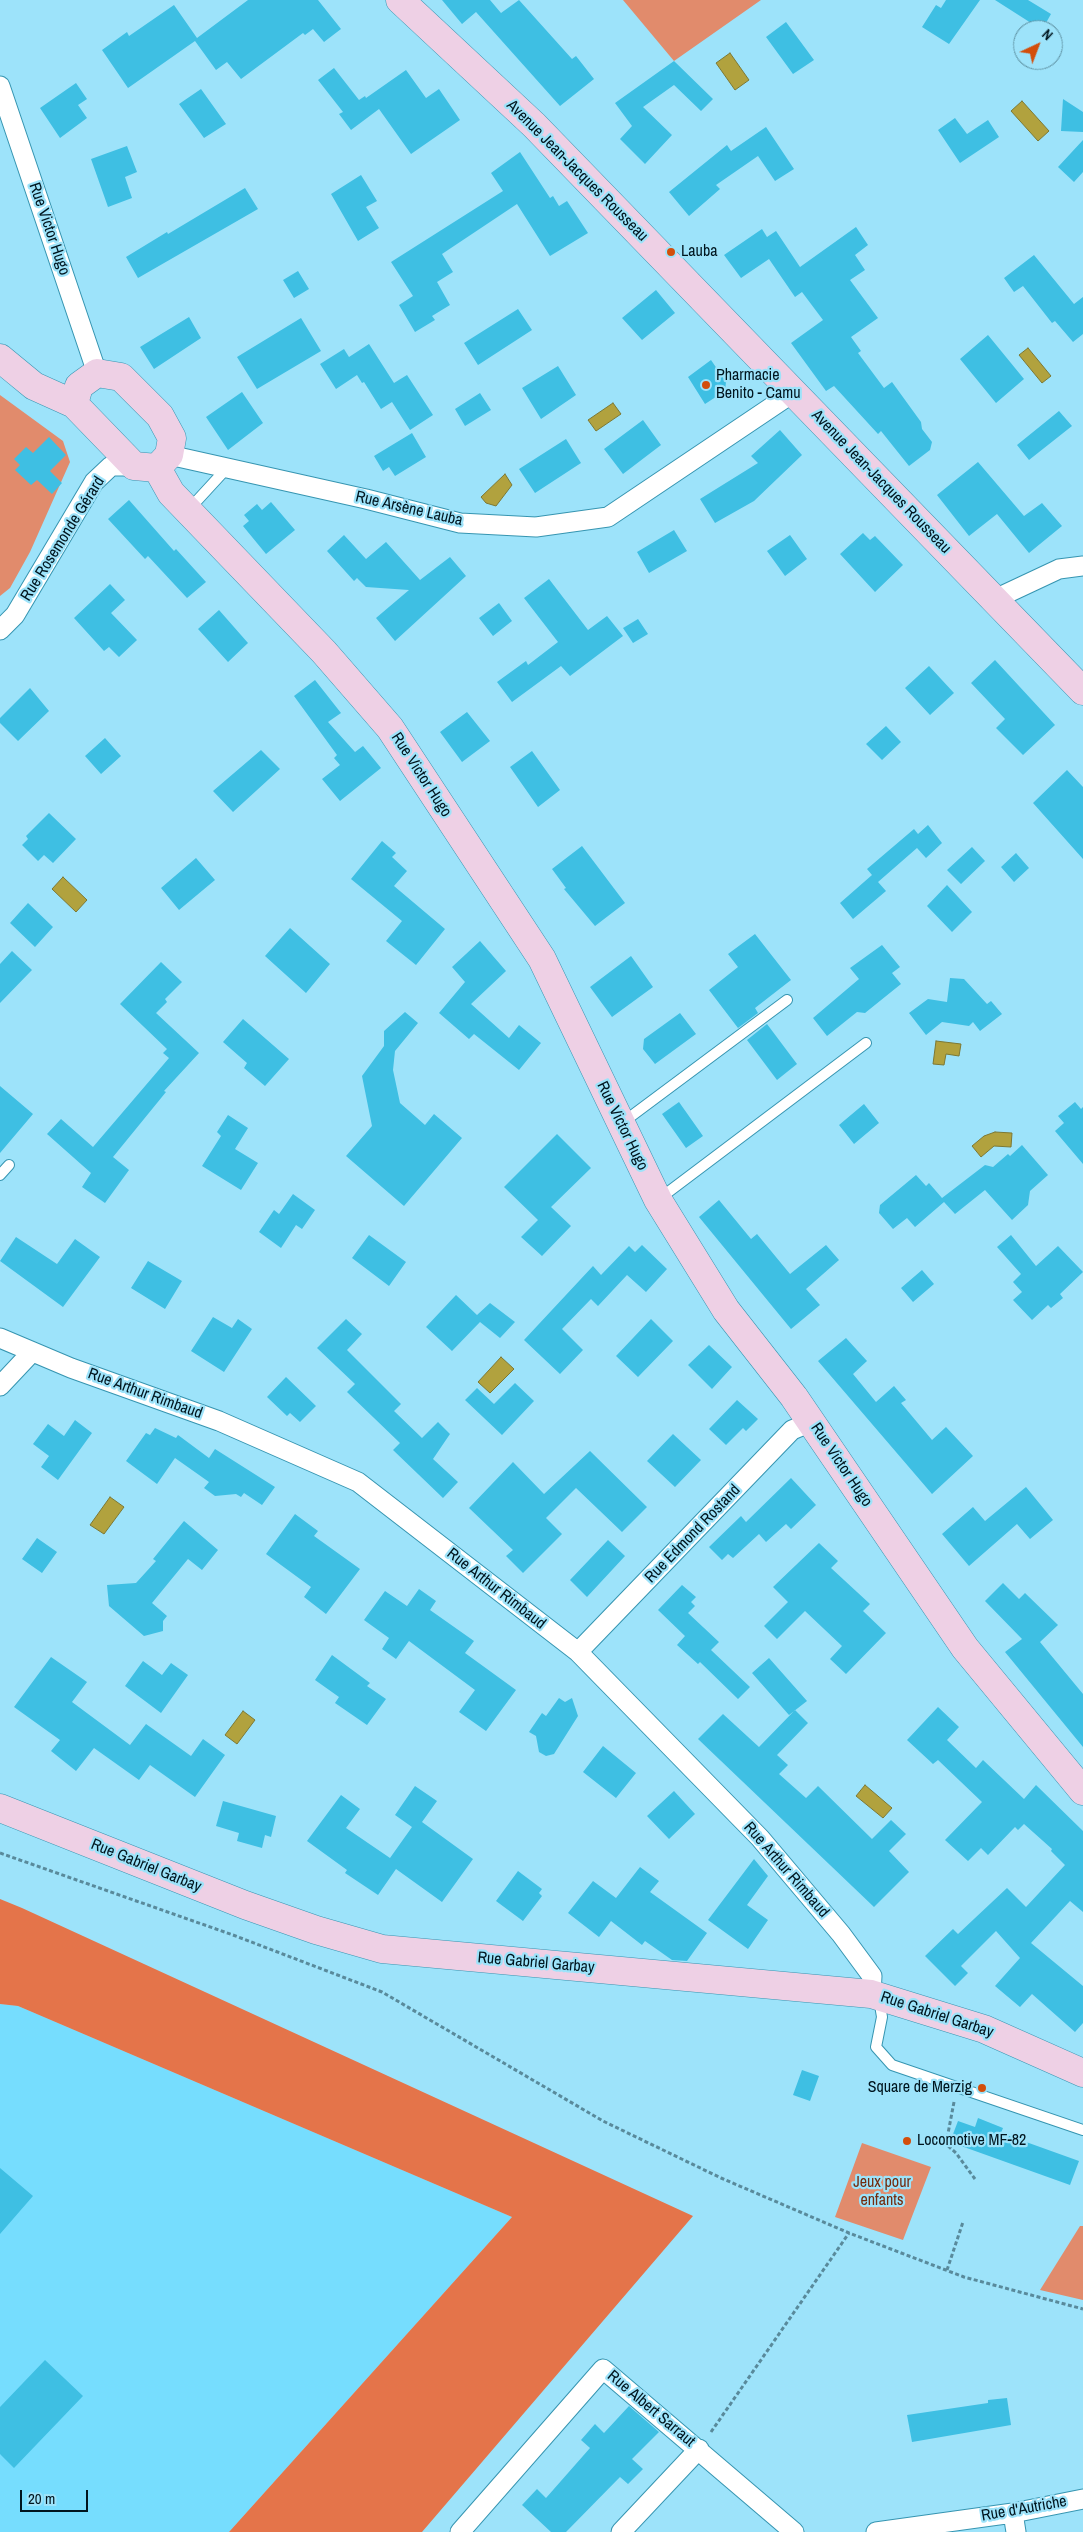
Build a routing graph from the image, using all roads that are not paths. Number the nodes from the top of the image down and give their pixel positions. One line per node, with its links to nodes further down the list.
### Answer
1 (400, 0): 5 (street, Avenue Jean-Jacques Rousseau)
2 (0, 86): 4 (street, Rue Victor Hugo)
3 (0, 358): 6 (street)
4 (97, 373): 6 (street); 7 (street)
5 (794, 392): 8 (street, Rue Arsène Lauba); 11 (street, Avenue Jean-Jacques Rousseau)
6 (74, 404): 7 (street)
7 (154, 463): 8 (street, Rue Arsène Lauba); 9 (street, Rue Victor Hugo); 12 (street, Rue Rosemonde Gérard)
8 (227, 468): 9 (lane)
9 (195, 519): 16 (street, Rue Victor Hugo)
10 (1083, 566): 11 (street)
11 (996, 599): 13 (street, Avenue Jean-Jacques Rousseau)
12 (0, 630)
13 (1083, 691)
14 (786, 1000): 16 (lane)
15 (866, 1044): 19 (lane)
16 (622, 1124): 19 (street, Rue Victor Hugo)
17 (9, 1165): 18 (lane)
18 (0, 1175)
19 (658, 1200): 23 (street, Rue Victor Hugo)
20 (0, 1338): 21 (street, Rue Arthur Rimbaud)
21 (32, 1352): 22 (street); 24 (street, Rue Arthur Rimbaud)
22 (0, 1386)
23 (811, 1422): 24 (street, Rue Edmond Rostand); 25 (street, Rue Victor Hugo)
24 (578, 1652): 27 (street, Rue Arthur Rimbaud)
25 (1083, 1791)
26 (0, 1808): 27 (street, Rue Gabriel Garbay)
27 (875, 1995): 28 (street, Rue Gabriel Garbay); 29 (lane)
28 (1083, 2073)
29 (1083, 2130)
30 (699, 2449): 33 (street, Rue Albert Sarraut); 34 (street); 35 (street, Rue Albert Sarraut)
31 (1083, 2499): 32 (street, Rue d'Autriche)
32 (1013, 2513): 36 (street, Rue d'Autriche); 37 (street)
33 (460, 2532)
34 (621, 2532)
35 (794, 2532)
36 (876, 2532)
37 (1016, 2532)

